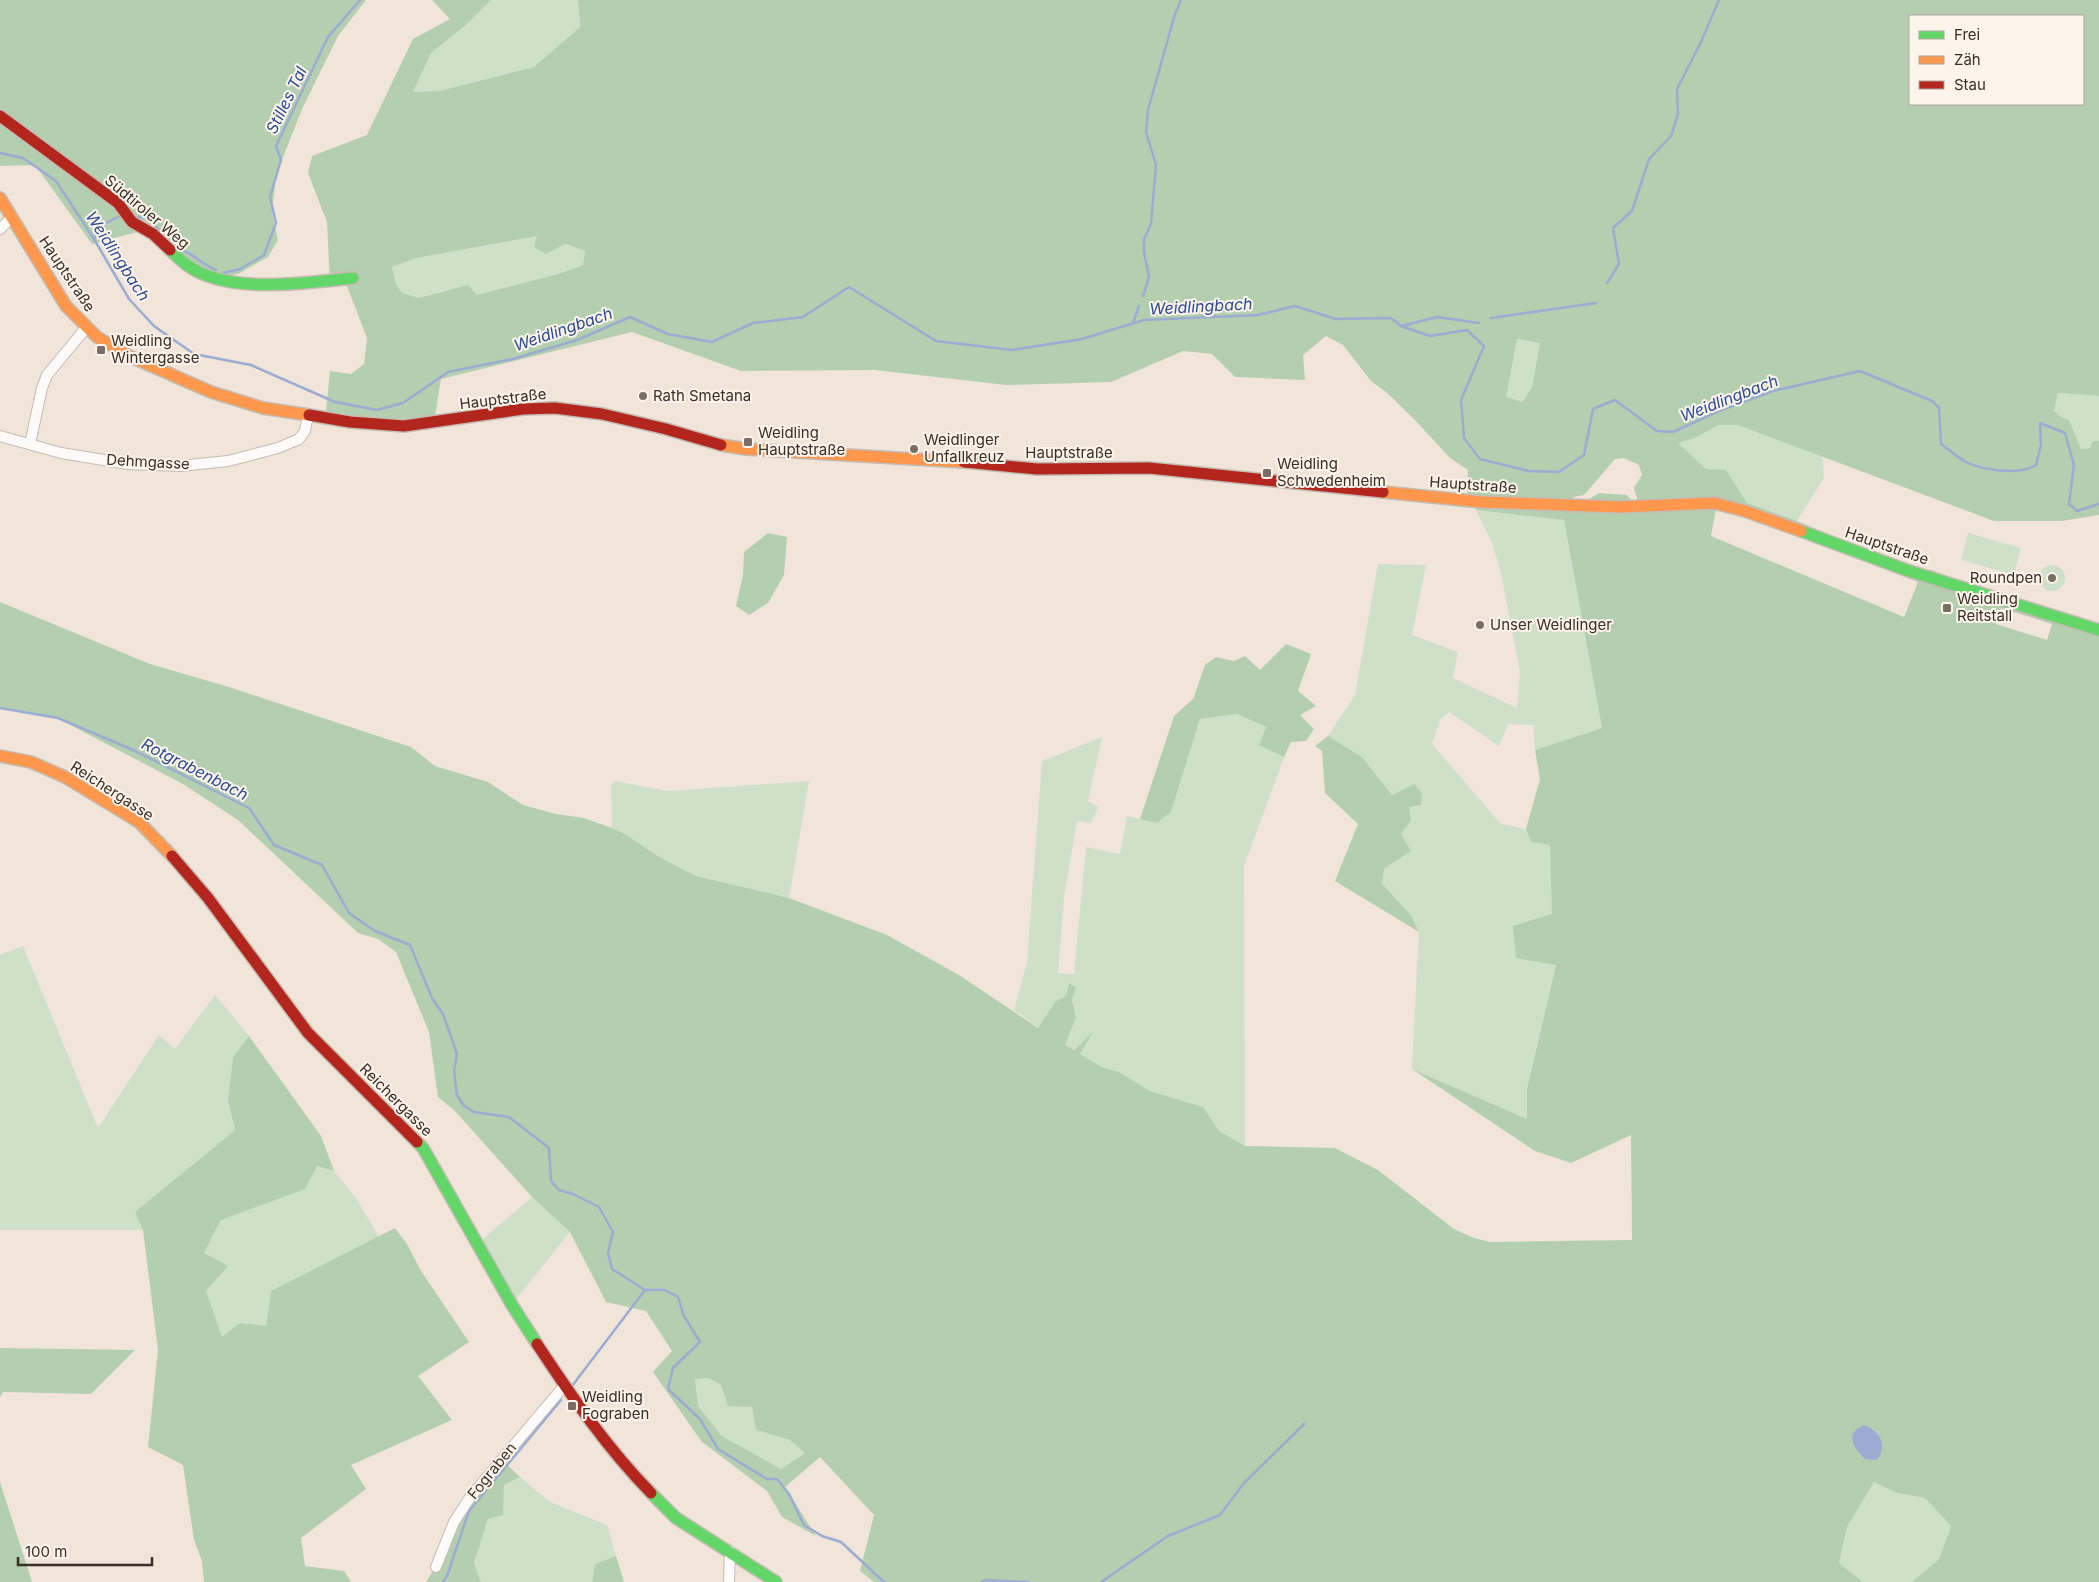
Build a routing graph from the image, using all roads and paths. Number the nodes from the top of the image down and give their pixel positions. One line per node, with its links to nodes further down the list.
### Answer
1 (0, 116): 5 (main road, Südtiroler Weg)
2 (0, 198): 3 (main road, Hauptstraße)
3 (12, 217): 4 (street); 6 (main road, Hauptstraße)
4 (0, 229)
5 (353, 278)
6 (86, 328): 7 (main road, Hauptstraße); 9 (street)
7 (308, 415): 9 (street, Dehmgasse); 10 (main road, Hauptstraße)
8 (0, 436): 9 (street, Dehmgasse)
9 (30, 444)
10 (2099, 630)
11 (0, 756): 12 (main road, Reichergasse)
12 (564, 1386): 13 (main road, Reichergasse); 14 (street, Fograben)
13 (730, 1551): 15 (street); 16 (main road, Reichergasse)
14 (436, 1567)
15 (729, 1582)
16 (776, 1582)

